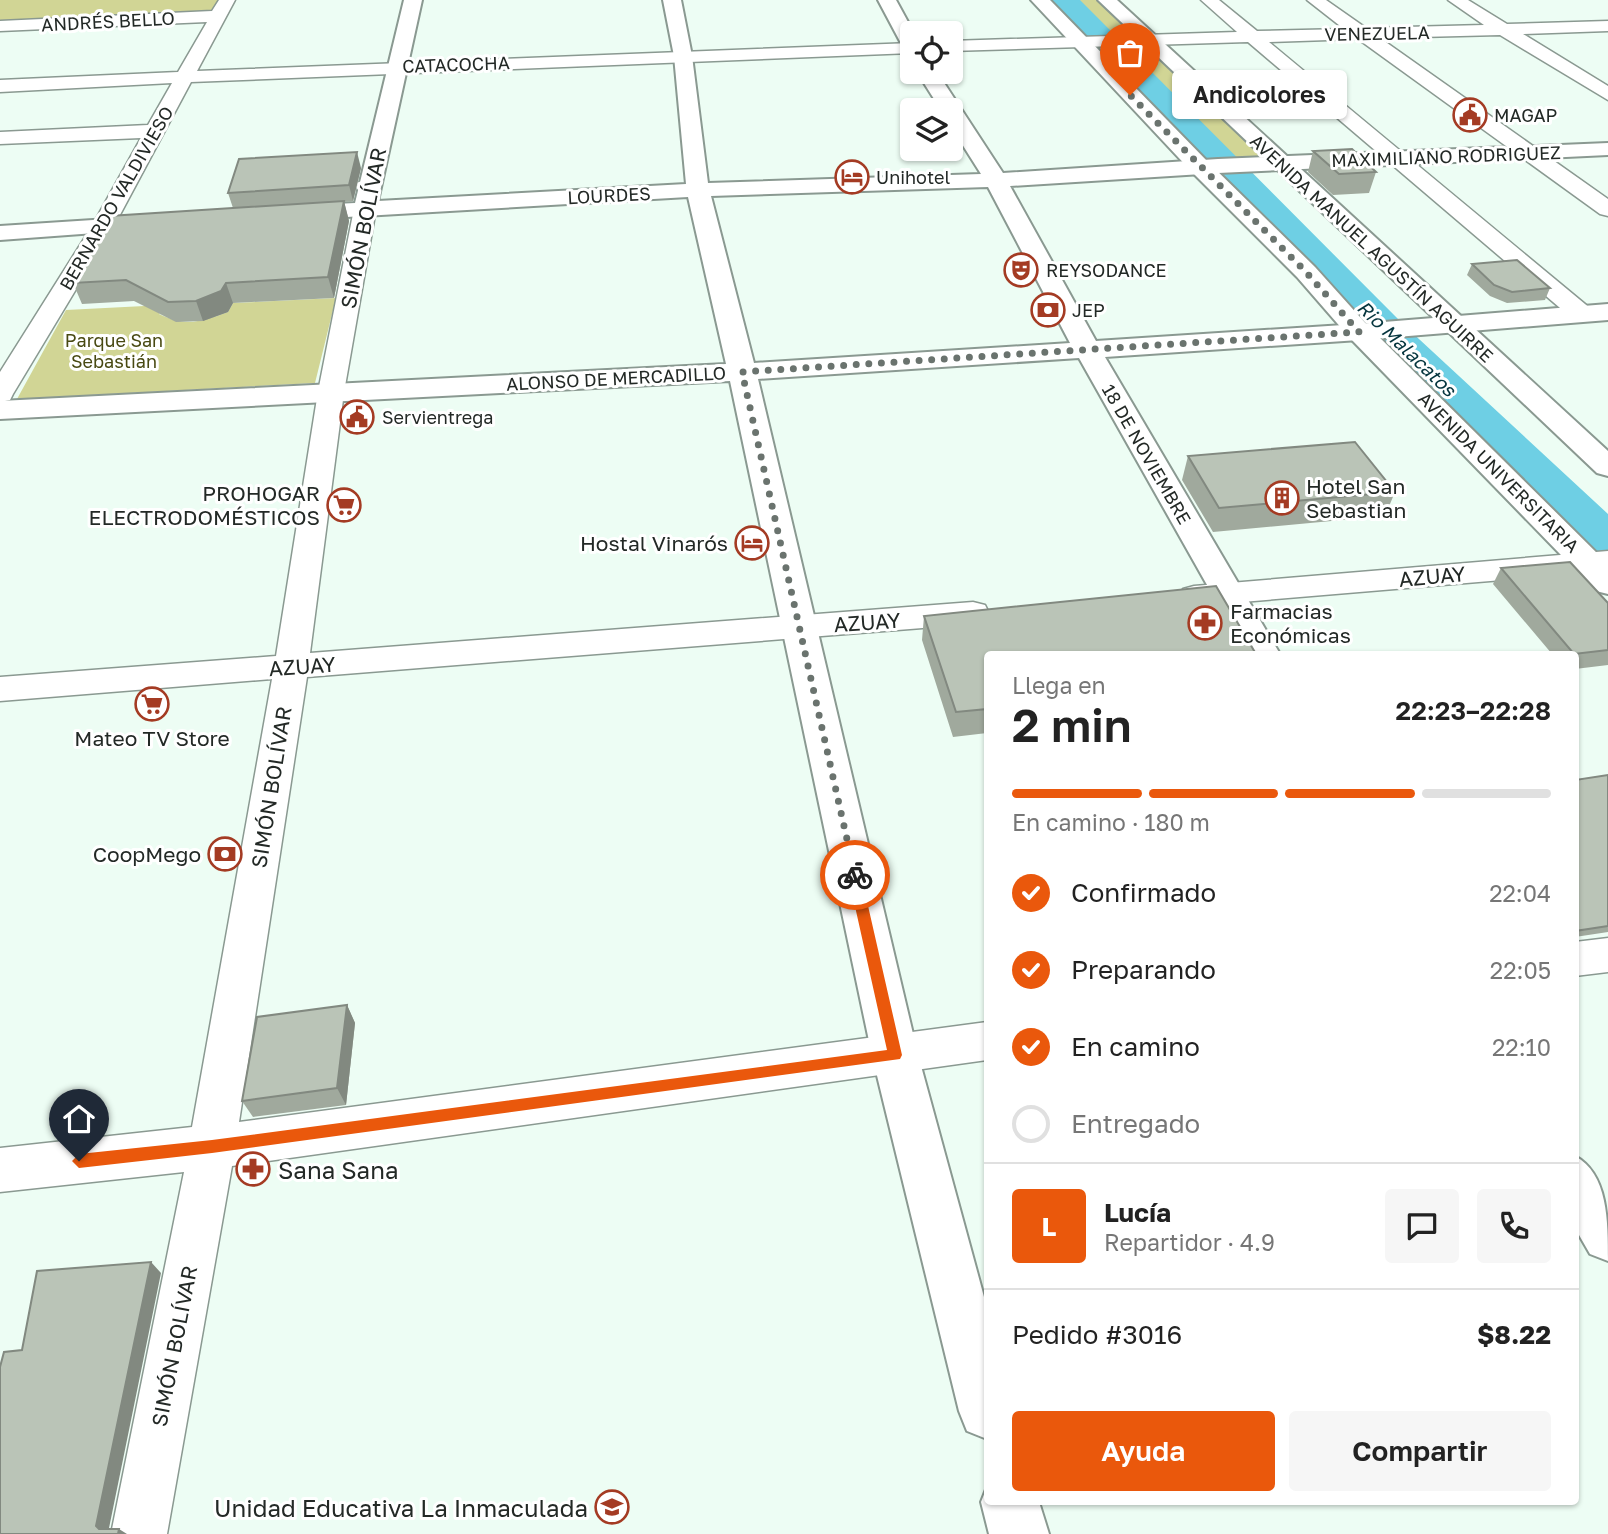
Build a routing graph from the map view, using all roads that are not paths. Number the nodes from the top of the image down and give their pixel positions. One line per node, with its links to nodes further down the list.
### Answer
1 (413, 0): 21 (street, SIMÓN BOLÍVAR)
2 (672, 0): 20 (street)
3 (887, 0): 10 (street)
4 (1040, 0): 17 (street, AVENIDA UNIVERSITARIA)
5 (1107, 0): 16 (street, AVENIDA MANUEL AGUSTÍN AGUIRRE)
6 (1209, 0): 15 (street)
7 (1315, 0): 14 (street)
8 (1455, 0): 13 (street)
9 (221, 8): 11 (street, ANDRÉS BELLO); 22 (street, BERNARDO VALDIVIESO)
10 (900, 25)
11 (0, 26)
12 (1608, 26): 13 (street, VENEZUELA)
13 (1504, 30): 14 (street, VENEZUELA); 25 (street)
14 (1363, 34): 15 (street, VENEZUELA); 29 (street)
15 (1250, 35): 16 (street, VENEZUELA); 30 (street)
16 (1140, 39): 17 (street, VENEZUELA); 31 (street, AVENIDA MANUEL AGUSTÍN AGUIRRE)
17 (1086, 41): 18 (street); 32 (street, AVENIDA UNIVERSITARIA)
18 (963, 46)
19 (900, 48): 20 (street, CATACOCHA)
20 (683, 56): 21 (street, CATACOCHA); 34 (street)
21 (398, 66): 22 (street, CATACOCHA); 35 (street, SIMÓN BOLÍVAR)
22 (187, 77): 24 (street, CATACOCHA); 26 (street, BERNARDO VALDIVIESO)
23 (935, 84): 33 (street, 18 DE NOVIEMBRE)
24 (0, 86)
25 (1608, 94)
26 (153, 131): 27 (street); 39 (street, BERNARDO VALDIVIESO)
27 (0, 138)
28 (1608, 149): 29 (street, MAXIMILIANO RODRIGUEZ)
29 (1532, 153): 30 (street, MAXIMILIANO RODRIGUEZ); 36 (street)
30 (1398, 158): 31 (street, MAXIMILIANO RODRIGUEZ); 41 (street)
31 (1273, 163): 32 (street, MAXIMILIANO RODRIGUEZ); 43 (street, AVENIDA MANUEL AGUSTÍN AGUIRRE)
32 (1209, 166): 33 (street, LOURDES); 45 (street, AVENIDA UNIVERSITARIA)
33 (996, 180): 34 (street, LOURDES); 46 (street, 18 DE NOVIEMBRE)
34 (698, 190): 35 (street, LOURDES); 47 (street)
35 (365, 209): 37 (street, LOURDES); 48 (street, SIMÓN BOLÍVAR)
36 (1608, 209)
37 (268, 215)
38 (172, 222): 39 (street)
39 (103, 226): 40 (street); 49 (street, BERNARDO VALDIVIESO)
40 (0, 233)
41 (1595, 313): 42 (street, ALONSO DE MERCADILLO)
42 (1549, 325): 43 (street, ALONSO DE MERCADILLO); 44 (street, ALONSO DE MERCADILLO)
43 (1455, 329): 45 (street, ALONSO DE MERCADILLO); 51 (street, AVENIDA MANUEL AGUSTÍN AGUIRRE)
44 (1608, 329)
45 (1369, 331): 46 (street, ALONSO DE MERCADILLO); 52 (street, AVENIDA UNIVERSITARIA)
46 (1087, 349): 47 (street, ALONSO DE MERCADILLO); 53 (street, 18 DE NOVIEMBRE)
47 (742, 372): 48 (street, ALONSO DE MERCADILLO); 56 (street)
48 (331, 392): 50 (street, ALONSO DE MERCADILLO); 58 (street, SIMÓN BOLÍVAR)
49 (0, 394)
50 (0, 410)
51 (1608, 467)
52 (1601, 569): 53 (street, AZUAY)
53 (1226, 594): 54 (street, AZUAY); 57 (street, 18 DE NOVIEMBRE)
54 (1157, 599)
55 (1005, 611): 56 (street, AZUAY)
56 (798, 627): 58 (street, AZUAY); 63 (street)
57 (1261, 651)
58 (291, 667): 59 (street, AZUAY); 64 (street, SIMÓN BOLÍVAR)
59 (0, 689)
60 (1608, 955): 61 (street)
61 (1579, 959)
62 (984, 1041): 63 (street)
63 (895, 1055): 64 (street); 68 (street)
64 (212, 1147): 65 (street); 70 (street, SIMÓN BOLÍVAR)
65 (0, 1170)
66 (1579, 1187): 67 (street)
67 (1608, 1236)
68 (984, 1399)
69 (1011, 1505): 71 (street)
70 (139, 1534)
71 (1019, 1534)

